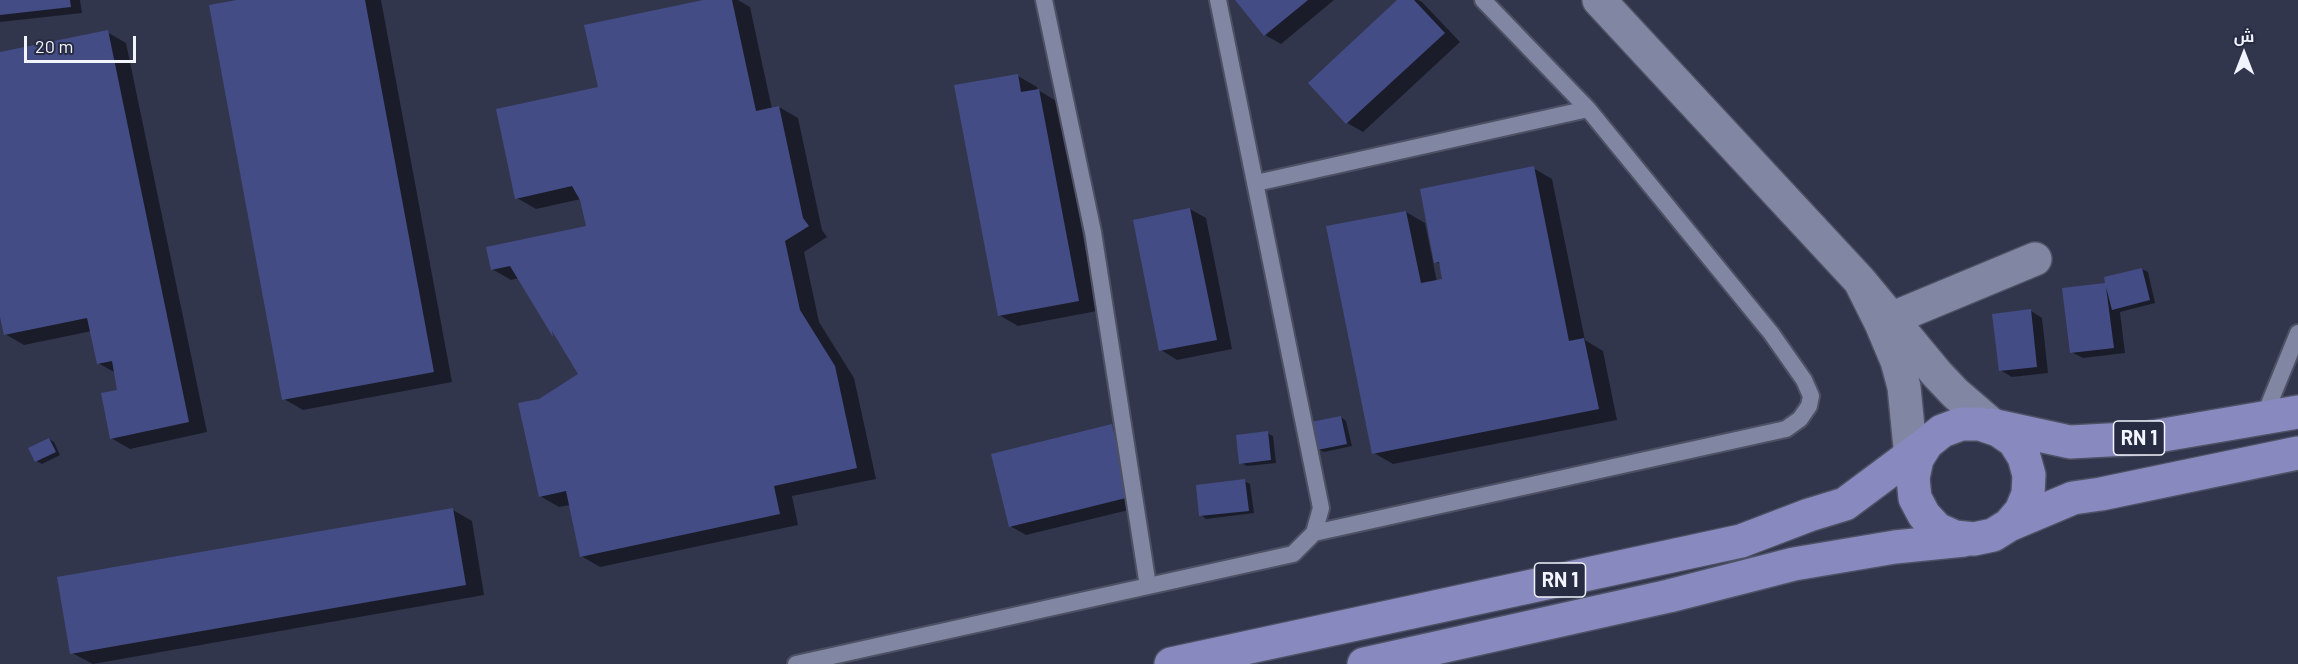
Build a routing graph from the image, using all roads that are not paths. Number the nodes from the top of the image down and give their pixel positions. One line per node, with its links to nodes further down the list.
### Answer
1 (1044, 0): 18 (lane)
2 (1218, 0): 6 (lane)
3 (1483, 0): 5 (lane)
4 (1599, 0): 8 (street)
5 (1588, 109): 6 (lane); 16 (lane)
6 (1256, 183): 16 (lane)
7 (2035, 259): 8 (street)
8 (1886, 321): 12 (street); 14 (street)
9 (2298, 333): 11 (lane)
10 (2298, 412): 11 (main road, RN 1)
11 (2263, 419): 12 (main road, RN 1)
12 (1990, 426): 14 (main road); 15 (main road)
13 (2298, 453): 15 (main road, RN 1)
14 (1917, 459): 17 (main road); 20 (main road, RN 1)
15 (2009, 525): 17 (main road)
16 (1314, 533): 18 (lane)
17 (1974, 539): 21 (main road, RN 1)
18 (1148, 586): 19 (lane)
19 (796, 664)
20 (1171, 664)
21 (1364, 664)

